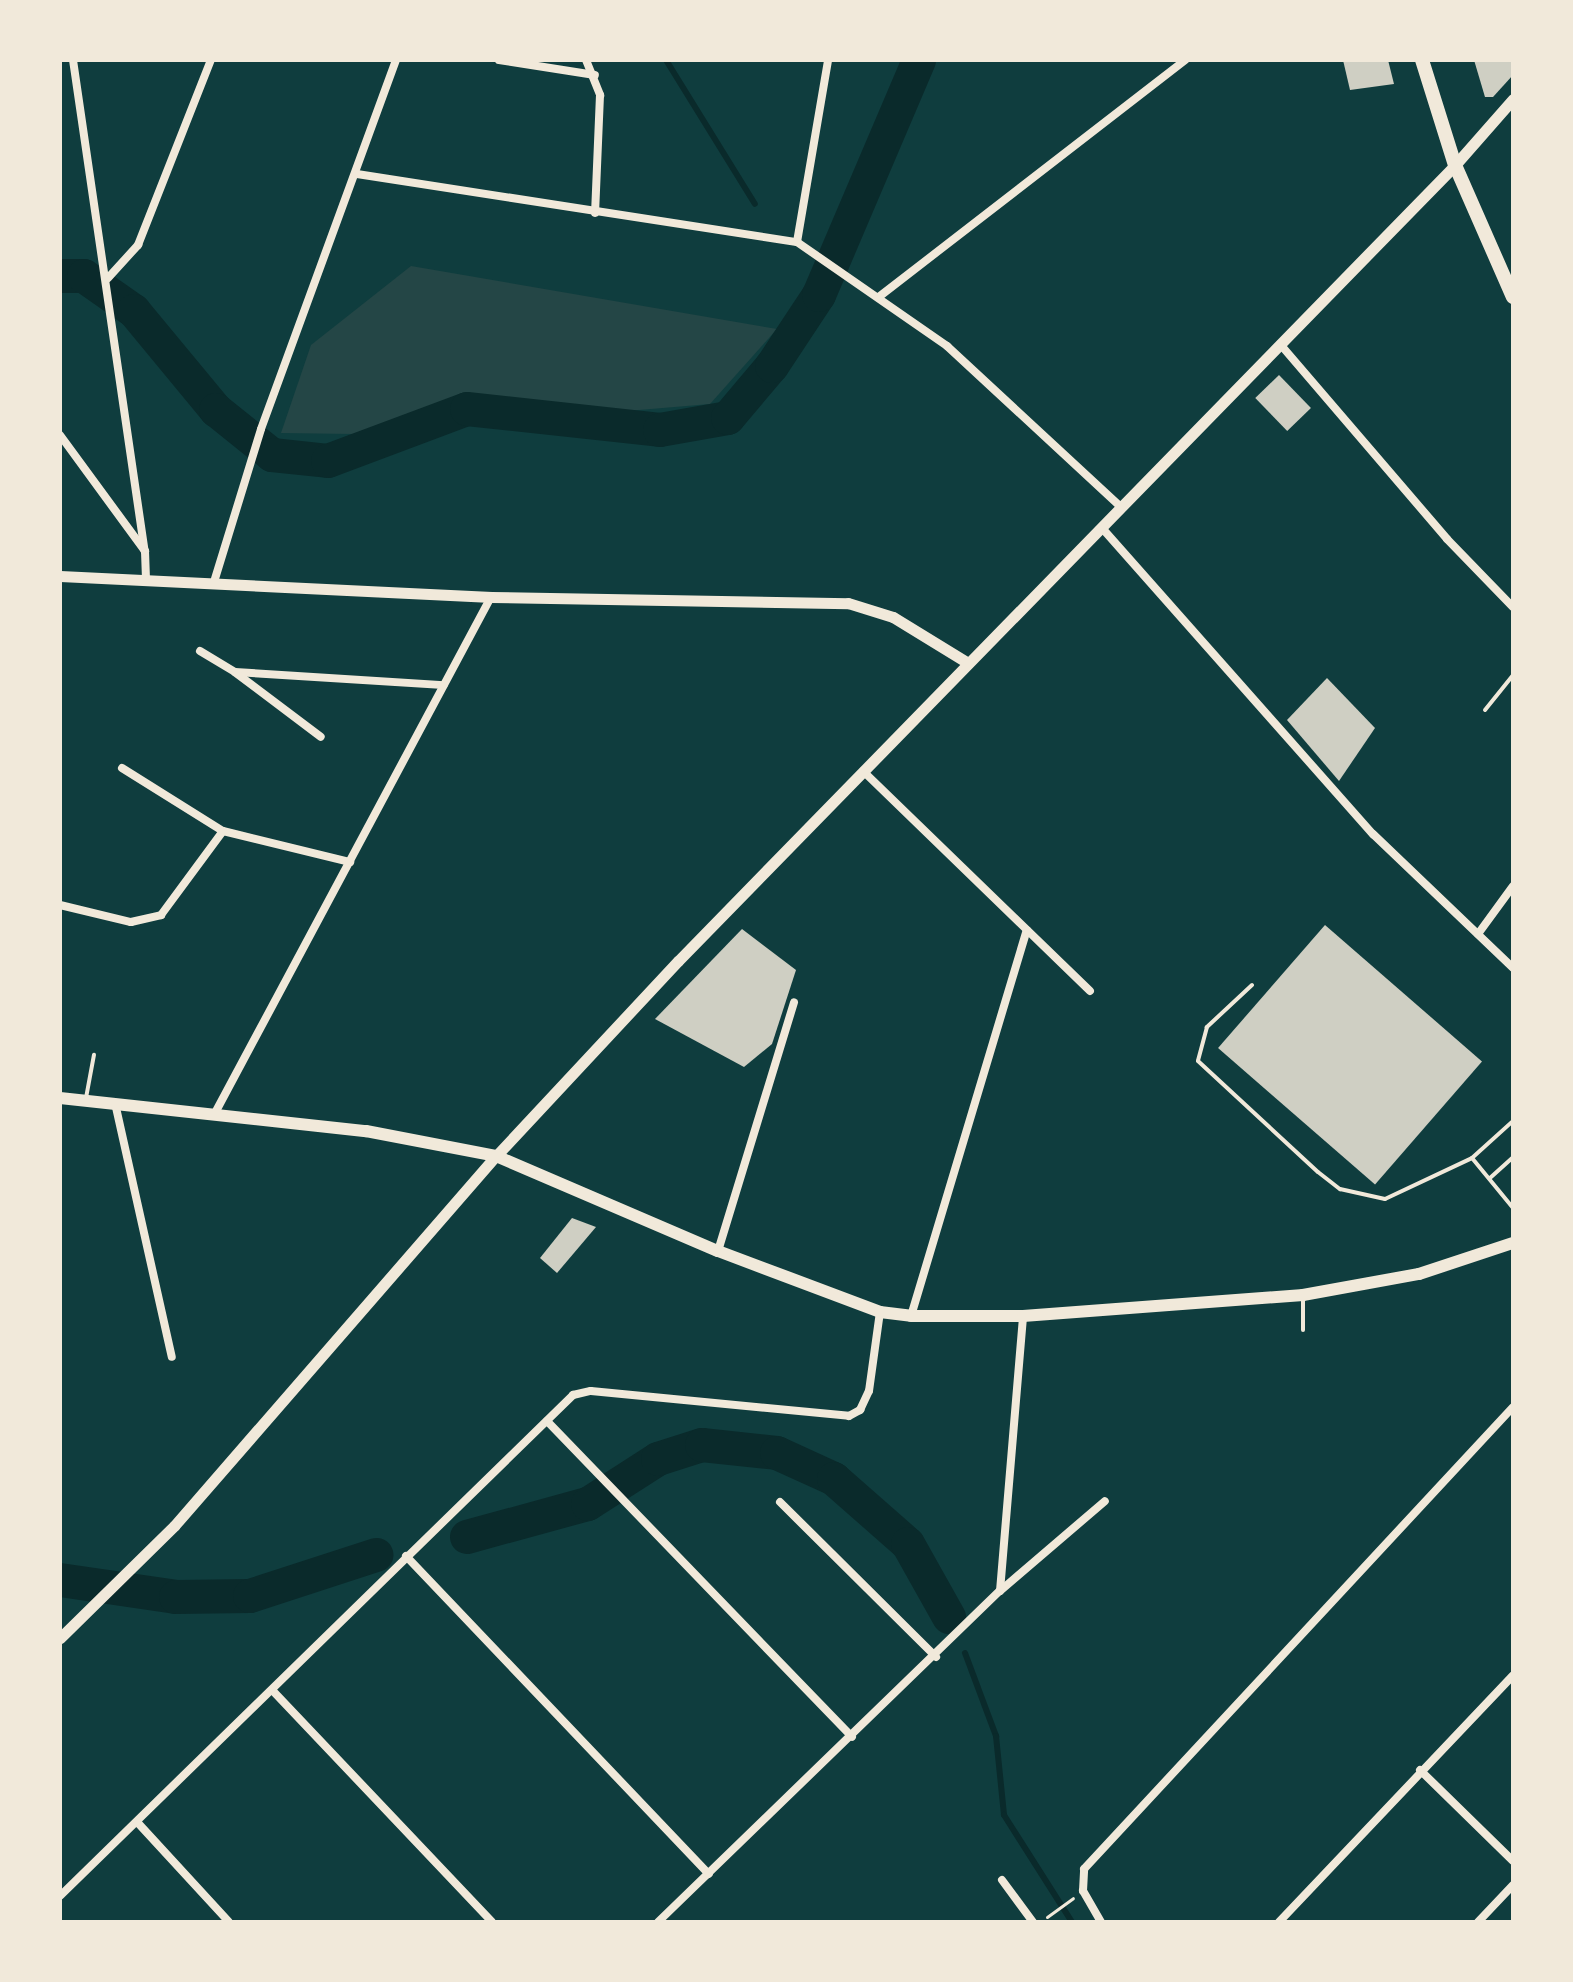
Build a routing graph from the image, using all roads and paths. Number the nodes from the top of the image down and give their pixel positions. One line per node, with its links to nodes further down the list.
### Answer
1 (73, 60): 15 (street)
2 (396, 60): 12 (street)
3 (499, 60): 9 (street)
4 (586, 60): 9 (street)
5 (828, 60): 14 (street)
6 (1185, 60): 16 (street)
7 (1422, 60): 11 (main road)
8 (210, 61): 15 (street)
9 (595, 75): 13 (street)
10 (1513, 99): 11 (street)
11 (1455, 165): 17 (main road); 18 (street)
12 (357, 174): 13 (street); 25 (street)
13 (595, 213): 14 (street)
14 (797, 242): 16 (street)
15 (109, 281): 22 (street)
16 (880, 296): 20 (street)
17 (1513, 297)
18 (1280, 344): 20 (street); 27 (street)
19 (60, 435): 22 (street)
20 (1122, 508): 21 (street)
21 (1102, 528): 29 (street); 42 (street)
22 (145, 551): 24 (street)
23 (60, 576): 24 (street)
24 (146, 581): 25 (street)
25 (214, 582): 26 (street)
26 (491, 597): 29 (street); 32 (street)
27 (1513, 607)
28 (200, 651): 30 (street)
29 (968, 663): 36 (street)
30 (235, 672): 32 (street); 34 (street)
31 (1513, 675): 33 (lane)
32 (444, 685): 38 (street)
33 (1485, 710)
34 (321, 737)
35 (122, 768): 37 (street)
36 (863, 771): 41 (street); 53 (street)
37 (223, 831): 38 (street); 40 (street)
38 (350, 862): 51 (street)
39 (1513, 886): 42 (street)
40 (60, 905)
41 (1027, 930): 45 (street); 62 (street)
42 (1478, 934): 43 (street)
43 (1513, 968)
44 (1252, 985): 55 (lane)
45 (1090, 991)
46 (794, 1002): 59 (street)
47 (94, 1055): 49 (lane)
48 (60, 1098): 49 (main road)
49 (86, 1101): 50 (main road)
50 (115, 1103): 51 (main road); 65 (street)
51 (215, 1113): 53 (main road)
52 (1513, 1121): 55 (lane)
53 (496, 1156): 59 (main road); 72 (street)
54 (1513, 1157): 56 (lane)
55 (1472, 1158): 56 (lane)
56 (1490, 1178): 57 (lane)
57 (1513, 1208)
58 (1513, 1243): 60 (main road)
59 (718, 1251): 61 (main road)
60 (1303, 1295): 63 (main road); 64 (lane)
61 (880, 1312): 62 (main road); 67 (street)
62 (911, 1316): 63 (main road)
63 (1023, 1316): 71 (street)
64 (1303, 1330)
65 (172, 1357)
66 (1513, 1407): 83 (street)
67 (547, 1421): 70 (street); 76 (street)
68 (1105, 1501): 71 (street)
69 (780, 1502): 73 (street)
70 (406, 1556): 75 (street); 80 (street)
71 (1000, 1591): 73 (street)
72 (60, 1638)
73 (936, 1657): 76 (street)
74 (1513, 1675): 77 (street)
75 (273, 1691): 78 (street); 87 (street)
76 (852, 1737): 80 (street)
77 (1420, 1770): 79 (street); 92 (street)
78 (138, 1823): 84 (street); 86 (street)
79 (1513, 1861)
80 (709, 1874): 88 (street)
81 (1002, 1880): 89 (street)
82 (1513, 1885): 85 (street)
83 (1083, 1886): 90 (path); 91 (street)
84 (60, 1896)
85 (1484, 1920)
86 (229, 1922)
87 (492, 1922)
88 (658, 1922)
89 (1033, 1922)
90 (1040, 1922)
91 (1101, 1922)
92 (1279, 1922)

